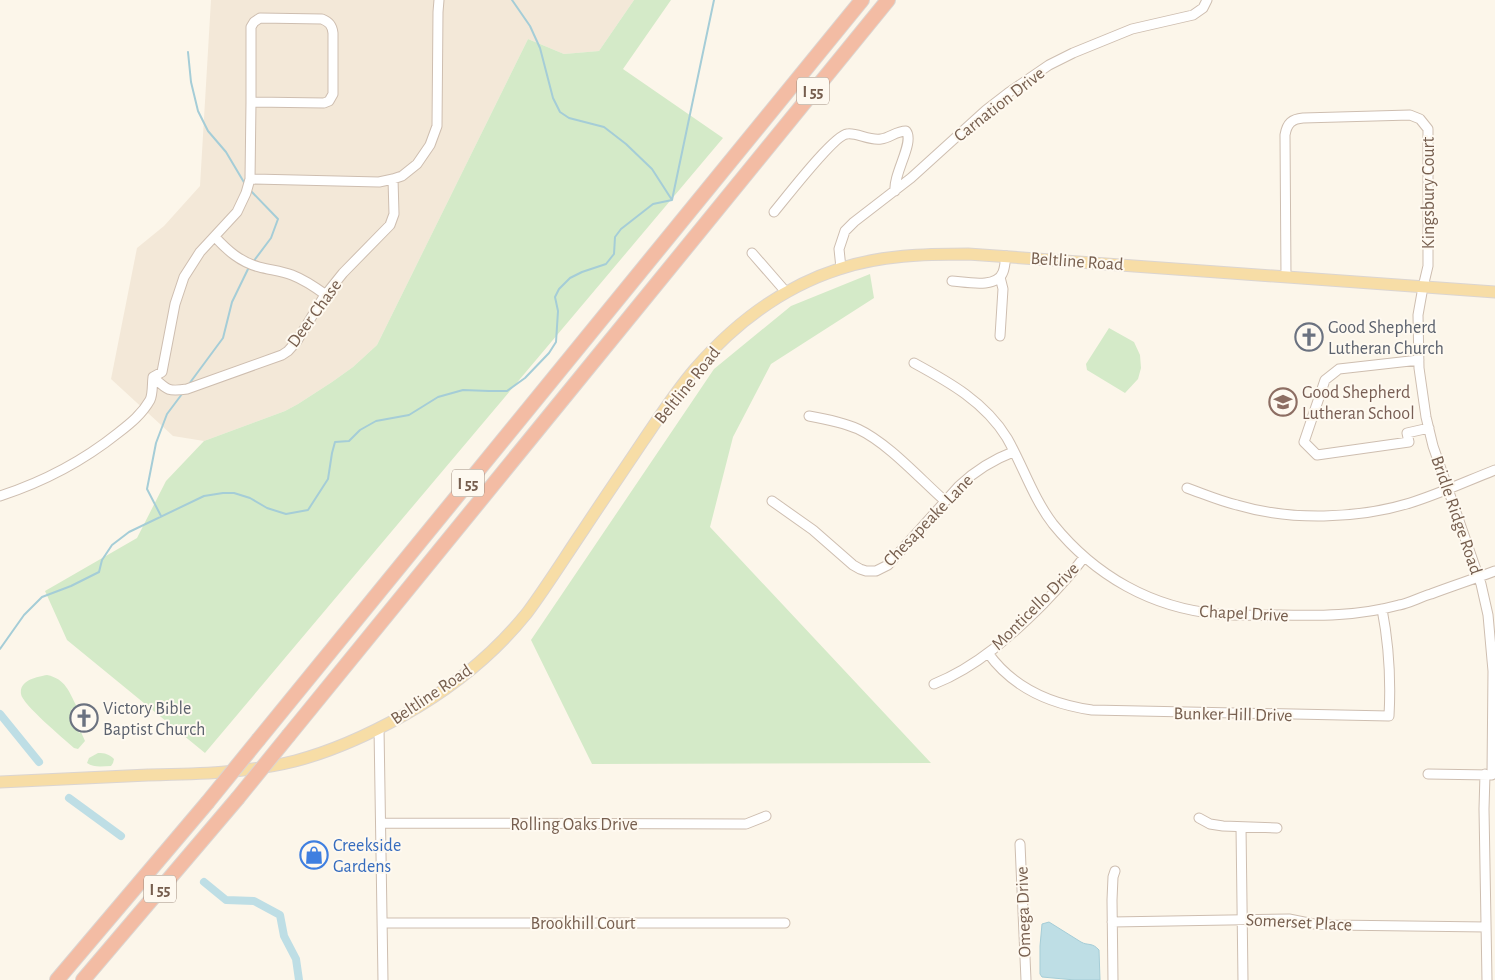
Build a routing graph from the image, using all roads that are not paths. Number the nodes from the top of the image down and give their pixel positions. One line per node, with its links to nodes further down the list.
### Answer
1 (439, 0): 7 (street)
2 (862, 0): 56 (highway, I 55, bridge)
3 (888, 0): 57 (highway, I 55, bridge)
4 (1207, 0): 8 (street, Carnation Drive)
5 (251, 102): 5 (street); 6 (street)
6 (250, 179): 7 (street); 10 (street)
7 (393, 179): 20 (street, Deer Chase)
8 (894, 191): 9 (street); 13 (street, Carnation Drive)
9 (774, 212)
10 (215, 237): 20 (street); 24 (street)
11 (752, 252): 18 (street)
12 (1006, 256): 13 (main road, Beltline Road); 14 (main road, Beltline Road); 15 (street)
13 (841, 268): 18 (main road, Beltline Road)
14 (1286, 276): 17 (main road, Beltline Road); 17 (street, Kingsbury Court)
15 (1000, 277): 16 (street); 21 (street)
16 (952, 281)
17 (1423, 286): 19 (main road, Beltline Road); 22 (street, Bridle Ridge Road)
18 (786, 292): 40 (main road, Beltline Road)
19 (1495, 292)
20 (326, 295): 24 (street, Deer Chase)
21 (1000, 336)
22 (1419, 360): 26 (street, Bridle Ridge Road); 26 (street)
23 (914, 363): 27 (street, Chapel Drive)
24 (153, 377): 31 (street)
25 (809, 416): 33 (street)
26 (1429, 428): 30 (street, Bridle Ridge Road)
27 (1013, 452): 33 (street, Chesapeake Lane); 34 (street, Chapel Drive)
28 (1495, 470): 30 (street)
29 (1187, 488): 30 (street)
30 (1447, 488): 36 (street, Bridle Ridge Road)
31 (0, 496)
32 (772, 501): 33 (street, Chesapeake Lane)
33 (945, 501)
34 (1084, 557): 37 (street, Chapel Drive); 38 (street, Monticello Drive)
35 (1495, 571): 36 (street, Chapel Drive)
36 (1479, 577): 37 (street, Chapel Drive); 42 (street, Bridle Ridge Road)
37 (1382, 609): 38 (street, Bunker Hill Drive)
38 (988, 653): 39 (street, Monticello Drive)
39 (934, 684)
40 (379, 728): 43 (main road, Beltline Road); 46 (street)
41 (1428, 774): 42 (street)
42 (1491, 775): 55 (street, Bridle Ridge Road)
43 (0, 782)
44 (766, 816): 46 (street, Rolling Oaks Drive)
45 (1199, 818): 47 (street)
46 (381, 823): 53 (street)
47 (1241, 826): 48 (street); 51 (street)
48 (1277, 828)
49 (1020, 844): 59 (street, Omega Drive)
50 (1115, 871): 52 (street)
51 (1242, 920): 52 (street, Somerset Place); 55 (street, Somerset Place); 61 (street)
52 (1112, 922): 60 (street)
53 (382, 923): 54 (street, Brookhill Court); 58 (street)
54 (785, 923)
55 (1486, 927): 62 (street, Bridle Ridge Road)
56 (57, 980)
57 (83, 980)
58 (383, 980)
59 (1026, 980)
60 (1113, 980)
61 (1243, 980)
62 (1487, 980)

